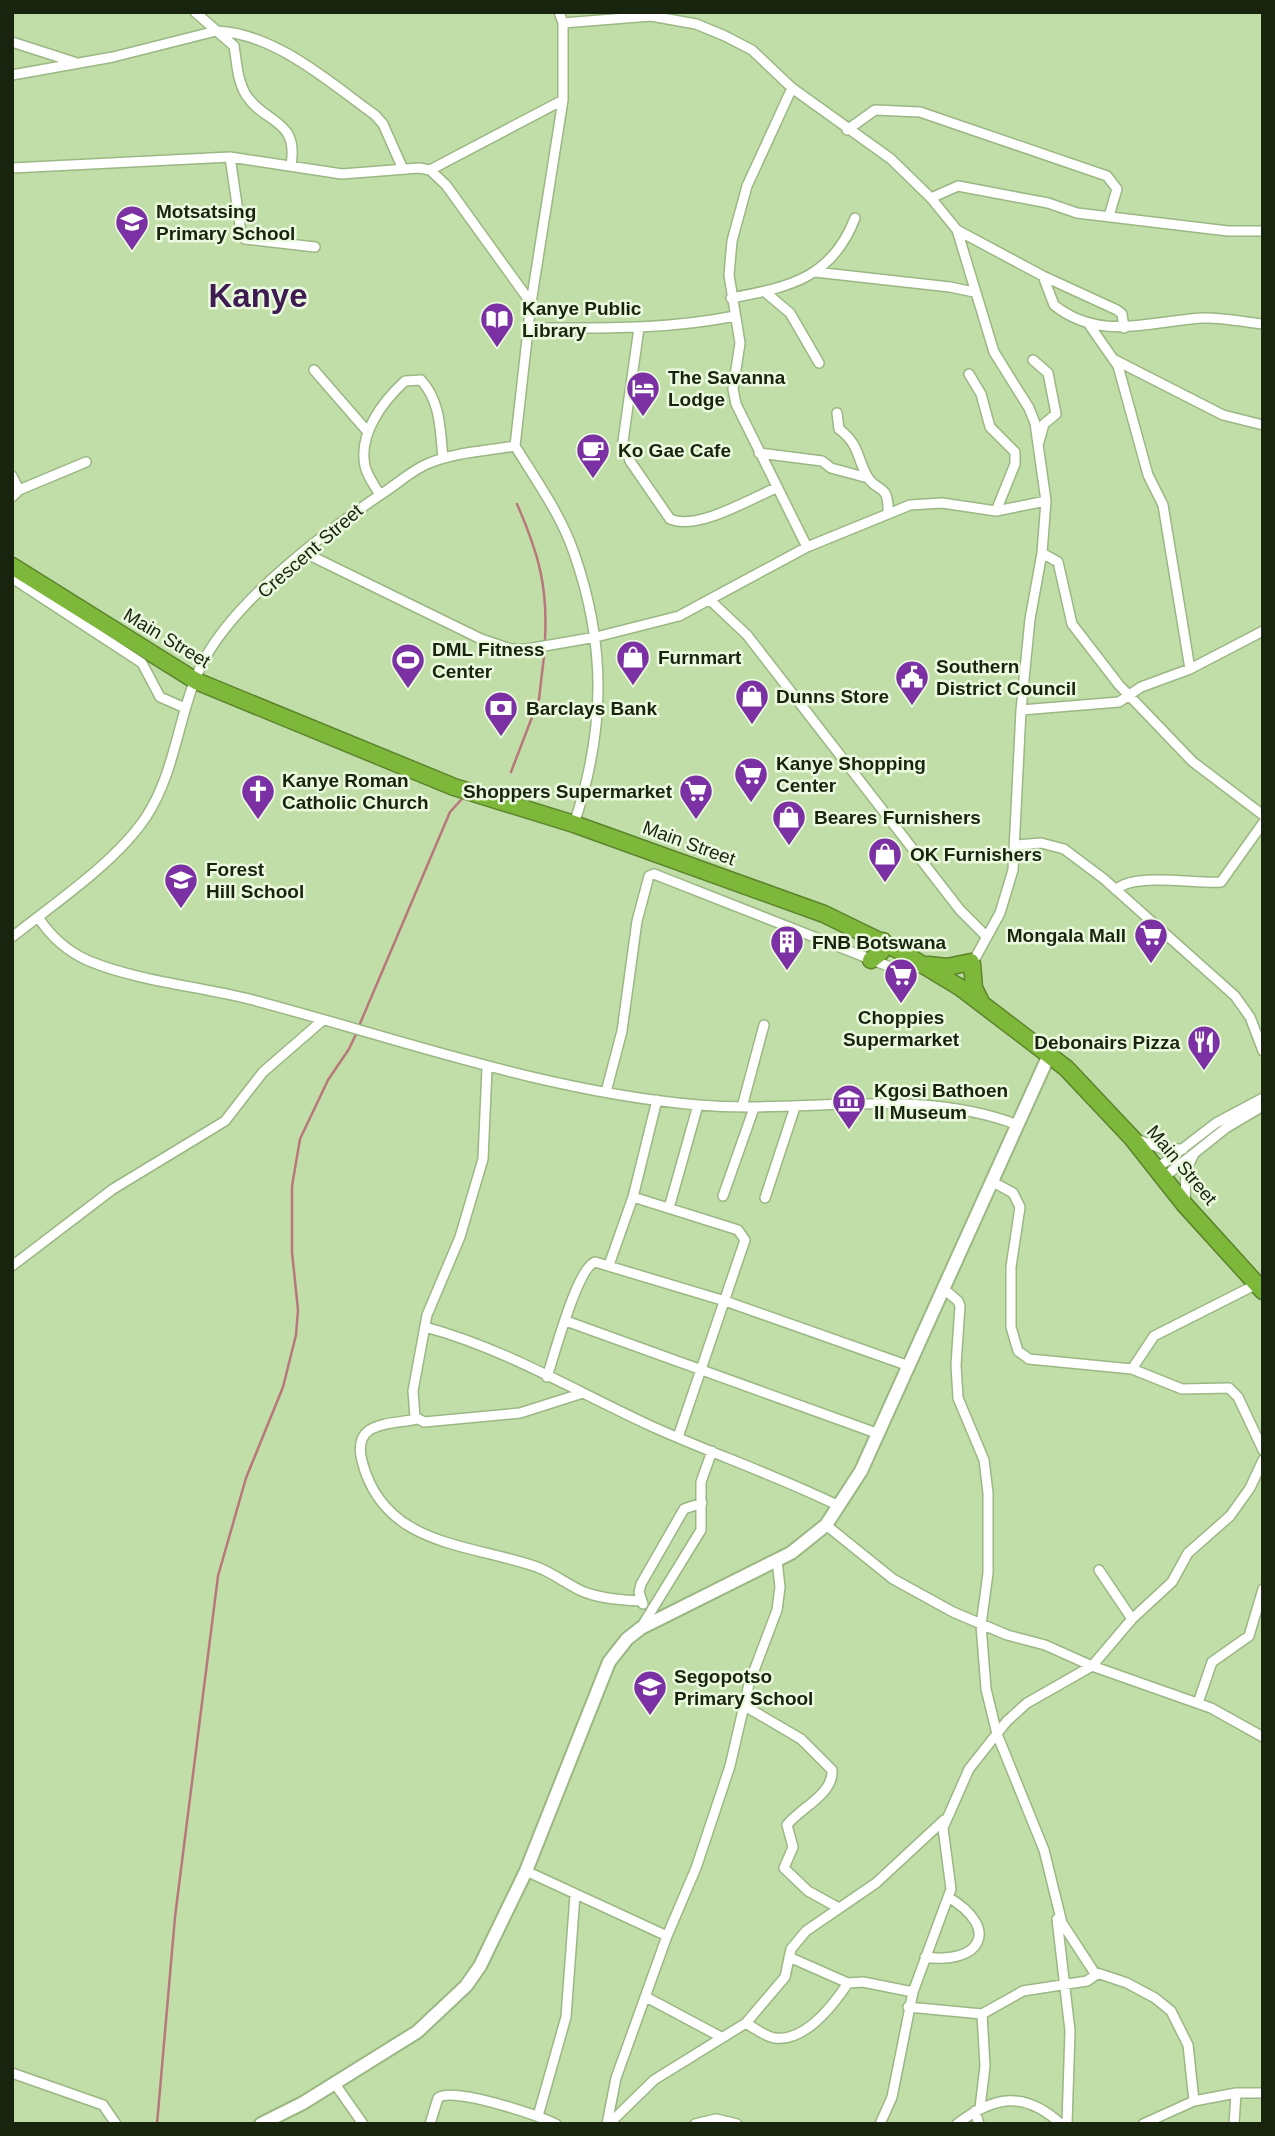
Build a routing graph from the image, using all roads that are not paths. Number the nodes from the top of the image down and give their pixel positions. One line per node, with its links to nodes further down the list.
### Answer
1 (195, 12): 4 (street)
2 (559, 12): 3 (street)
3 (563, 23): 8 (street); 9 (street)
4 (216, 31): 6 (street); 12 (street); 13 (street)
5 (12, 42): 6 (street)
6 (77, 64): 7 (street)
7 (12, 75)
8 (792, 88): 10 (street); 26 (street)
9 (563, 100): 15 (street); 27 (street)
10 (848, 130): 16 (street); 17 (street)
11 (230, 157): 12 (street); 14 (street); 21 (street)
12 (291, 165): 13 (street)
13 (402, 167): 15 (street)
14 (12, 168)
15 (430, 170): 27 (street)
16 (931, 198): 17 (street); 19 (street)
17 (1109, 216): 20 (street)
18 (855, 218): 22 (street)
19 (957, 230): 23 (street); 25 (street)
20 (1263, 231)
21 (315, 247)
22 (815, 272): 24 (street); 25 (street)
23 (1043, 276): 29 (street); 33 (street)
24 (765, 292): 26 (street); 36 (street)
25 (974, 292): 42 (street)
26 (731, 298): 28 (street)
27 (531, 303): 31 (street)
28 (735, 316): 32 (street); 44 (street)
29 (1088, 323): 33 (street); 35 (street)
30 (1263, 324): 33 (street)
31 (528, 328): 32 (street); 43 (street)
32 (639, 328): 49 (street)
33 (1124, 328)
34 (1033, 360): 42 (street)
35 (1115, 360): 40 (street); 63 (street)
36 (820, 363)
37 (314, 370): 41 (street)
38 (969, 374): 53 (street)
39 (837, 412): 48 (street)
40 (1263, 425)
41 (367, 431): 45 (street); 51 (street)
42 (1038, 444): 52 (street)
43 (515, 446): 45 (street, Crescent Street); 62 (street)
44 (759, 453): 48 (street); 49 (street)
45 (443, 458): 51 (street, Crescent Street)
46 (86, 462): 50 (street)
47 (12, 476): 50 (street)
48 (868, 478): 54 (street)
49 (776, 488): 55 (street)
50 (16, 494)
51 (380, 495): 56 (street, Crescent Street)
52 (1046, 501): 53 (street); 57 (street)
53 (996, 511): 54 (street)
54 (888, 512): 55 (street)
55 (807, 547): 60 (street)
56 (303, 552): 62 (street); 64 (street, Crescent Street)
57 (1042, 553): 65 (street); 67 (street)
58 (12, 566): 64 (highway, Main Street)
59 (12, 578): 66 (street)
60 (711, 601): 62 (street); 75 (street)
61 (1263, 633): 63 (street)
62 (596, 637): 70 (street)
63 (1190, 669): 65 (street)
64 (196, 681): 66 (street, Crescent Street); 70 (highway, Main Street)
65 (1128, 694): 67 (street); 68 (street)
66 (185, 708): 73 (street, Crescent Street)
67 (1021, 710): 71 (street)
68 (1262, 813)
69 (1263, 823): 72 (street)
70 (574, 824): 76 (highway, Main Street)
71 (1016, 845): 72 (street); 75 (street)
72 (1116, 890): 84 (street)
73 (38, 917): 74 (street, Crescent Street); 82 (street)
74 (12, 937)
75 (987, 937): 78 (street)
76 (883, 941): 77 (highway); 79 (highway, Main Street)
77 (871, 960): 79 (street); 88 (street)
78 (972, 962): 79 (highway); 80 (street); 81 (highway)
79 (923, 964): 80 (highway, Main Street)
80 (956, 985): 81 (highway, Main Street)
81 (982, 1004): 85 (highway, Main Street)
82 (323, 1020): 86 (street); 109 (street)
83 (764, 1025): 94 (street)
84 (1262, 1048)
85 (1049, 1055): 97 (street); 98 (highway, Main Street)
86 (486, 1068): 88 (street); 114 (street)
87 (1263, 1090): 91 (street)
88 (606, 1092): 90 (street)
89 (1263, 1098): 91 (street)
90 (657, 1100): 92 (street); 104 (street)
91 (1252, 1103): 99 (street)
92 (698, 1105): 94 (street); 107 (street)
93 (1263, 1106): 100 (street)
94 (742, 1107): 96 (street)
95 (795, 1107): 96 (street); 97 (street); 105 (street)
96 (754, 1108): 103 (street)
97 (1018, 1125): 102 (street)
98 (1132, 1138): 99 (street); 101 (highway, Main Street)
99 (1183, 1149): 101 (street)
100 (1195, 1152): 101 (street); 106 (street)
101 (1159, 1173): 106 (highway, Main Street)
102 (993, 1182): 111 (street); 117 (street)
103 (723, 1196)
104 (633, 1197): 107 (street); 108 (street)
105 (765, 1198)
106 (1185, 1205): 110 (highway, Main Street)
107 (669, 1208): 112 (street)
108 (609, 1265): 112 (street); 113 (street)
109 (12, 1266)
110 (1260, 1288): 117 (street)
111 (945, 1290): 115 (street); 135 (street)
112 (725, 1301): 115 (street); 116 (street)
113 (566, 1321): 116 (street); 118 (street)
114 (425, 1327): 118 (street); 120 (street)
115 (909, 1366): 121 (street)
116 (702, 1368): 121 (street); 122 (street)
117 (1132, 1369): 123 (street)
118 (547, 1377): 119 (street)
119 (583, 1393): 120 (street); 122 (street)
120 (417, 1419): 132 (street)
121 (879, 1434): 127 (street)
122 (678, 1437): 124 (street)
123 (1263, 1450)
124 (712, 1451): 126 (street); 127 (street)
125 (1263, 1460): 134 (street)
126 (702, 1503): 132 (street); 133 (street)
127 (839, 1506): 128 (street)
128 (826, 1525): 129 (street); 135 (street)
129 (778, 1561): 136 (street); 139 (street)
130 (1099, 1570): 134 (street)
131 (1263, 1589): 138 (street)
132 (642, 1601): 133 (street)
133 (649, 1615): 136 (street)
134 (1132, 1619): 137 (street)
135 (981, 1625): 137 (street); 140 (street)
136 (641, 1628): 143 (street)
137 (1092, 1666): 138 (street); 140 (street)
138 (1198, 1703): 141 (street)
139 (743, 1705): 147 (street); 148 (street)
140 (997, 1734): 142 (street); 146 (street)
141 (1263, 1737)
142 (944, 1820): 145 (street); 147 (street)
143 (526, 1871): 144 (street); 161 (street)
144 (575, 1895): 148 (street); 166 (street)
145 (948, 1897): 150 (street); 150 (street)
146 (1055, 1907): 151 (street); 153 (street)
147 (837, 1908): 149 (street)
148 (667, 1936): 155 (street)
149 (789, 1957): 152 (street); 158 (street)
150 (926, 1957): 154 (street)
151 (1097, 1974): 153 (street); 164 (street)
152 (848, 1983): 154 (street); 158 (street)
153 (1065, 1985): 157 (street); 179 (street)
154 (913, 1992): 156 (street)
155 (646, 1997): 159 (street); 172 (street)
156 (908, 2007): 157 (street); 175 (street)
157 (982, 2014): 165 (street)
158 (746, 2023): 159 (street)
159 (721, 2037): 172 (street)
160 (12, 2073): 167 (street)
161 (335, 2084): 168 (street); 169 (street)
162 (1236, 2093): 163 (street); 164 (street); 181 (street)
163 (1263, 2093)
164 (1194, 2101): 180 (street)
165 (977, 2109): 176 (street); 177 (street); 178 (street)
166 (538, 2116): 170 (street); 171 (street)
167 (116, 2124)
168 (261, 2124)
169 (363, 2124)
170 (430, 2124)
171 (556, 2124)
172 (608, 2124)
173 (695, 2124): 174 (street)
174 (737, 2124)
175 (880, 2124)
176 (957, 2124)
177 (979, 2124)
178 (1061, 2124)
179 (1067, 2124)
180 (1143, 2124)
181 (1234, 2124)

